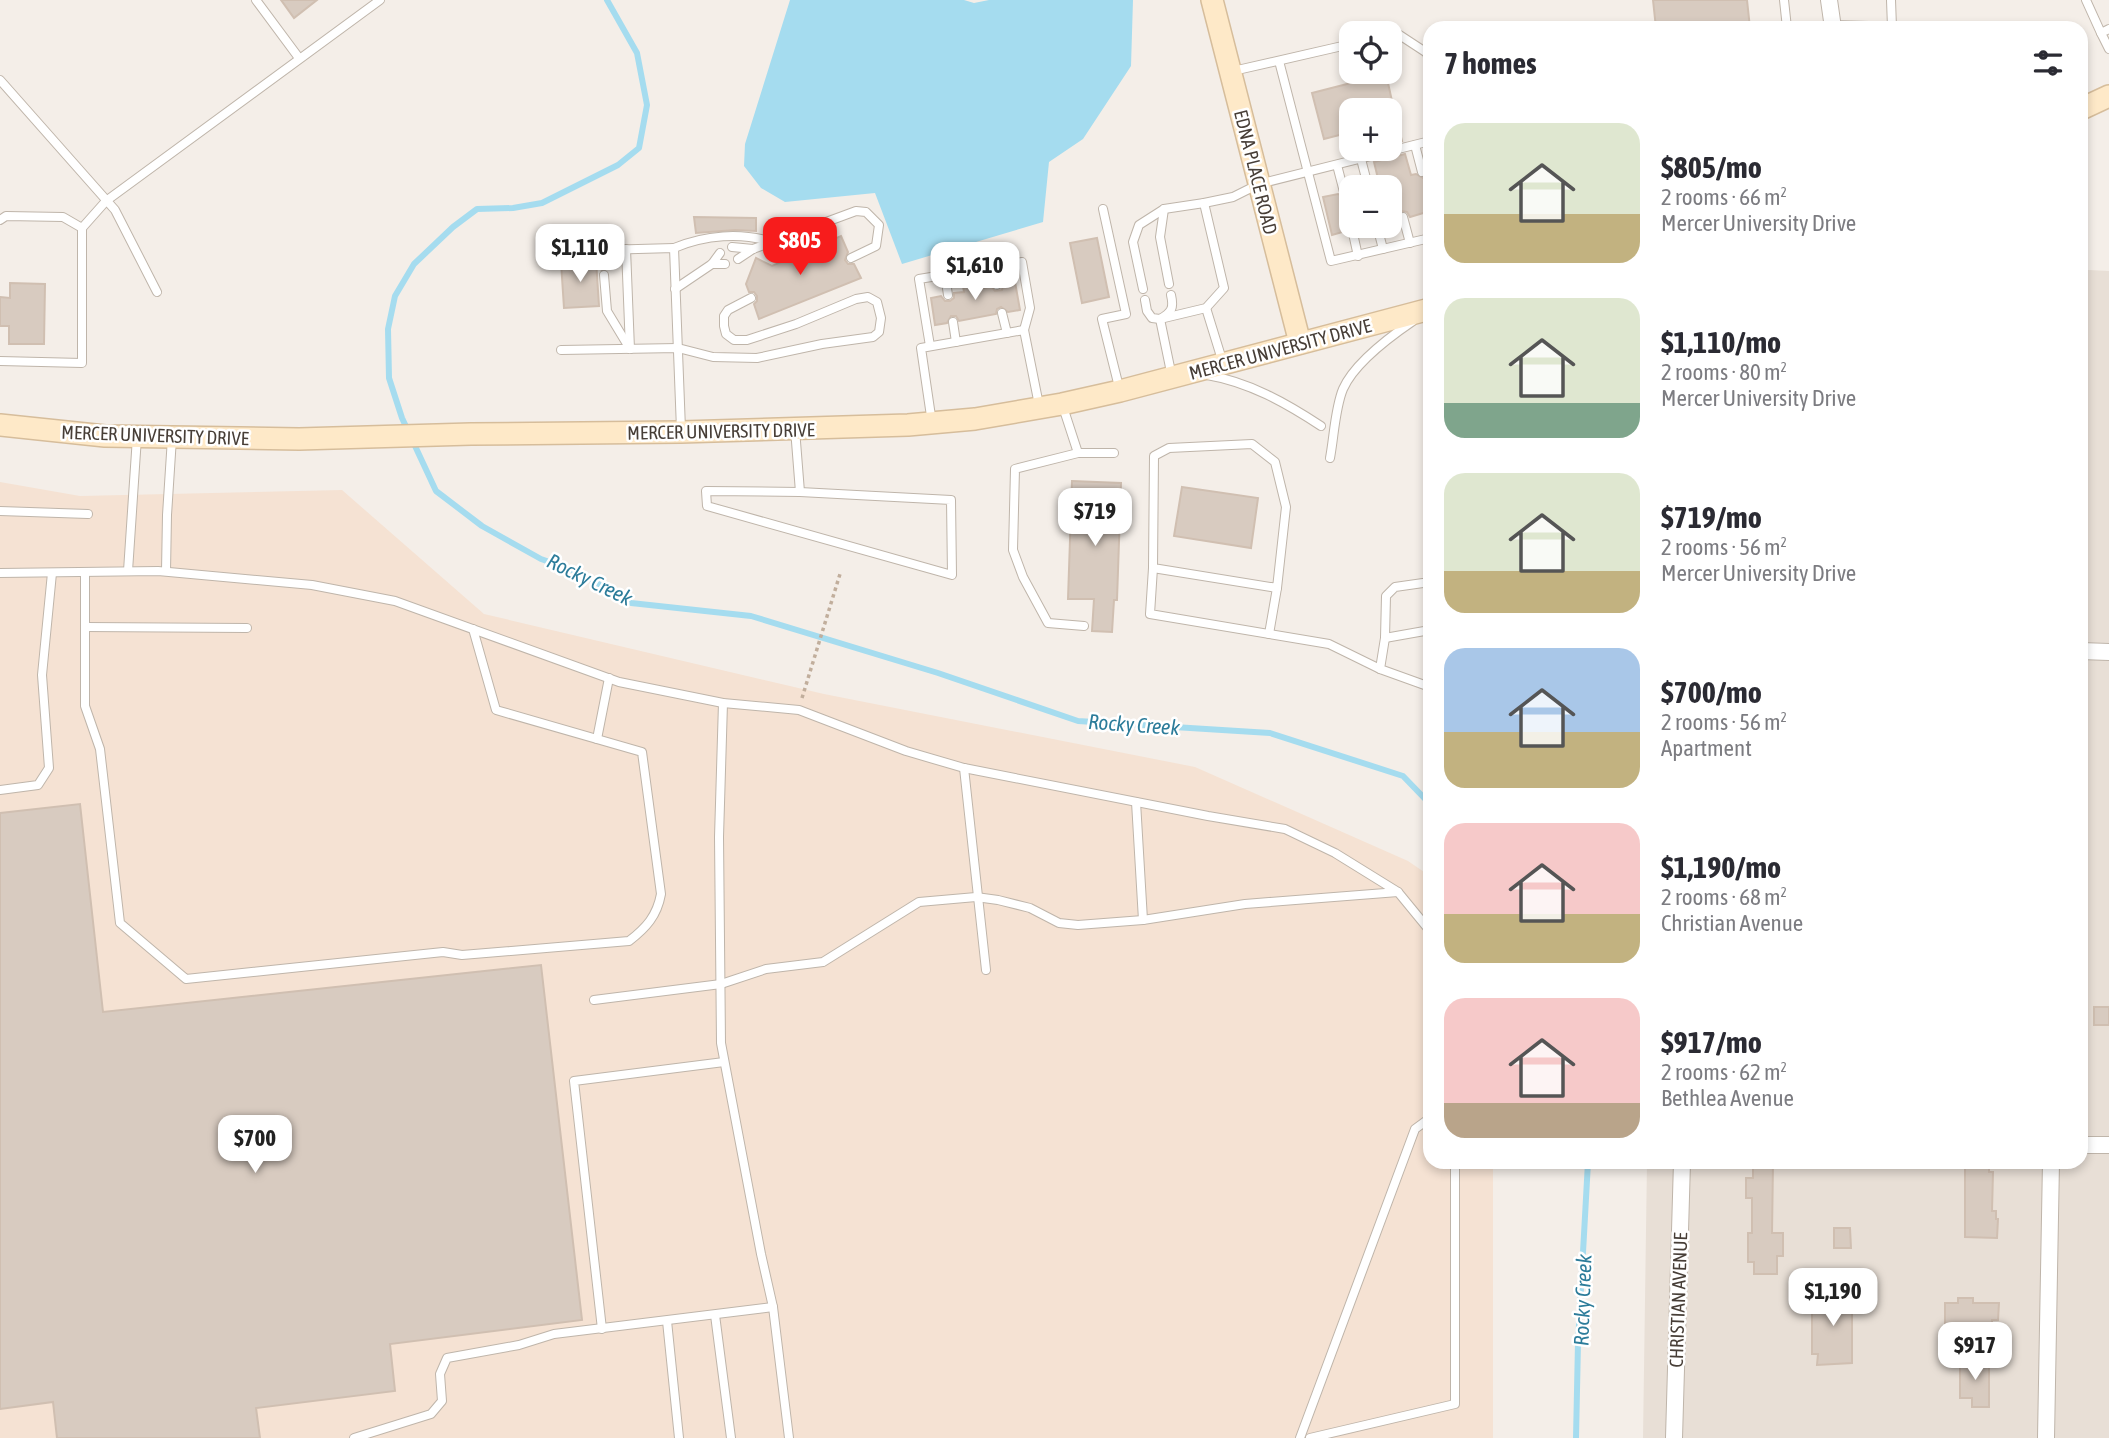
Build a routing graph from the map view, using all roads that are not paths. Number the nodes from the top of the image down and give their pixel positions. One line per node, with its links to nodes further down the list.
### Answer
1 (256, 0): 16 (lane)
2 (380, 0): 16 (lane)
3 (1212, 0): 18 (main road, EDNA PLACE ROAD)
4 (1784, 0): 8 (lane)
5 (1829, 0): 9 (street)
6 (1891, 0): 10 (lane)
7 (2086, 0): 11 (lane)
8 (1786, 21)
9 (1832, 21)
10 (1892, 21)
11 (2105, 31): 14 (lane)
12 (1402, 37): 15 (lane)
13 (1339, 47): 17 (lane)
14 (2109, 49)
15 (1423, 50)
16 (299, 58): 31 (lane)
17 (1279, 61): 18 (lane); 27 (lane)
18 (1230, 72): 30 (main road, EDNA PLACE ROAD)
19 (0, 80): 31 (lane)
20 (2109, 96): 21 (main road)
21 (2088, 106)
22 (1423, 143): 23 (lane)
23 (1415, 145): 24 (lane); 28 (lane)
24 (1402, 148)
25 (1353, 161): 26 (lane)
26 (1336, 165): 27 (lane); 29 (lane)
27 (1308, 172): 30 (lane); 49 (lane)
28 (1422, 172)
29 (1339, 175)
30 (1259, 184): 32 (lane); 74 (main road, EDNA PLACE ROAD)
31 (106, 201): 37 (lane); 60 (lane)
32 (1203, 203): 34 (lane); 65 (lane)
33 (1103, 209): 82 (lane)
34 (1164, 209): 56 (lane); 59 (lane)
35 (1403, 217): 42 (lane)
36 (3, 218): 37 (lane)
37 (82, 228): 79 (lane)
38 (1354, 238): 49 (lane)
39 (1380, 238): 47 (lane)
40 (1423, 240): 42 (lane)
41 (772, 242): 43 (lane); 46 (lane); 51 (lane)
42 (1410, 243): 47 (lane)
43 (674, 247): 45 (lane); 58 (lane)
44 (732, 247): 46 (lane)
45 (626, 249): 77 (lane); 77 (lane)
46 (753, 249): 50 (lane)
47 (1383, 249): 49 (lane)
48 (720, 253): 52 (lane)
49 (1359, 256)
50 (738, 258)
51 (851, 258)
52 (712, 264): 53 (lane); 58 (lane)
53 (725, 264)
54 (994, 267): 55 (lane); 57 (lane); 71 (lane)
55 (945, 275): 61 (lane); 75 (lane)
56 (1169, 284)
57 (997, 285)
58 (675, 289): 76 (lane)
59 (1143, 289)
60 (157, 292)
61 (948, 295)
62 (1171, 295): 69 (lane)
63 (751, 298): 76 (lane)
64 (1145, 300): 69 (lane)
65 (1206, 308): 69 (lane); 80 (lane)
66 (1423, 311): 74 (main road, MERCER UNIVERSITY DRIVE)
67 (1002, 313): 72 (lane)
68 (1423, 313): 94 (lane)
69 (1160, 319): 81 (lane)
70 (953, 322): 73 (lane)
71 (1024, 330): 72 (lane); 84 (lane)
72 (1007, 333): 73 (lane)
73 (956, 342): 75 (lane)
74 (1300, 343): 80 (main road, MERCER UNIVERSITY DRIVE)
75 (930, 346): 85 (lane)
76 (678, 348): 77 (lane); 89 (lane)
77 (630, 349): 78 (lane)
78 (561, 350)
79 (0, 361)
80 (1223, 363): 81 (main road, MERCER UNIVERSITY DRIVE)
81 (1181, 374): 82 (main road, MERCER UNIVERSITY DRIVE); 87 (lane)
82 (1120, 391): 83 (main road, MERCER UNIVERSITY DRIVE)
83 (1062, 404): 84 (main road, MERCER UNIVERSITY DRIVE); 92 (lane)
84 (1039, 408): 85 (main road, MERCER UNIVERSITY DRIVE)
85 (932, 423): 88 (main road, MERCER UNIVERSITY DRIVE)
86 (0, 425): 91 (main road, MERCER UNIVERSITY DRIVE)
87 (1321, 426)
88 (795, 429): 89 (main road, MERCER UNIVERSITY DRIVE); 95 (lane)
89 (681, 432): 90 (main road, MERCER UNIVERSITY DRIVE)
90 (173, 437): 91 (main road, MERCER UNIVERSITY DRIVE); 100 (lane)
91 (137, 438): 99 (lane)
92 (1078, 453): 93 (lane); 106 (lane)
93 (1114, 453)
94 (1330, 458)
95 (800, 492): 95 (lane)
96 (0, 511): 97 (lane)
97 (88, 514)
98 (1153, 568): 105 (lane); 105 (lane); 111 (lane)
99 (128, 571): 100 (lane); 101 (lane)
100 (166, 571): 109 (lane)
101 (85, 572): 103 (lane); 107 (lane)
102 (0, 573): 103 (lane)
103 (52, 573): 121 (lane)
104 (1423, 583): 112 (lane)
105 (1277, 589): 111 (lane)
106 (1084, 626)
107 (85, 628): 108 (lane); 119 (lane)
108 (247, 628)
109 (473, 629): 116 (lane); 119 (lane)
110 (1423, 631): 112 (lane)
111 (1269, 634): 115 (lane)
112 (1385, 638): 115 (lane)
113 (2088, 651): 114 (street)
114 (2109, 652)
115 (1380, 669): 117 (lane)
116 (609, 678): 118 (lane); 119 (lane)
117 (1423, 684)
118 (723, 703): 120 (lane); 128 (lane)
119 (597, 739)
120 (964, 768): 122 (lane); 124 (lane)
121 (0, 790)
122 (1136, 802): 123 (lane); 125 (lane)
123 (1398, 892): 125 (lane); 126 (lane)
124 (976, 897): 125 (lane); 127 (lane); 128 (lane)
125 (1143, 920)
126 (1423, 922)
127 (986, 970)
128 (721, 984): 129 (lane); 130 (lane)
129 (594, 1000)
130 (724, 1062): 137 (lane); 140 (lane)
131 (1423, 1123): 145 (lane)
132 (2088, 1145): 133 (street)
133 (2109, 1145)
134 (1455, 1169): 146 (lane)
135 (1682, 1169): 147 (street, CHRISTIAN AVENUE)
136 (2051, 1169): 148 (street)
137 (773, 1307): 138 (lane); 144 (lane)
138 (715, 1315): 139 (lane); 143 (lane)
139 (667, 1321): 140 (lane); 142 (lane)
140 (602, 1329): 141 (lane)
141 (355, 1438)
142 (679, 1438)
143 (731, 1438)
144 (789, 1438)
145 (1300, 1438)
146 (1310, 1438)
147 (1674, 1438)
148 (2046, 1438)

